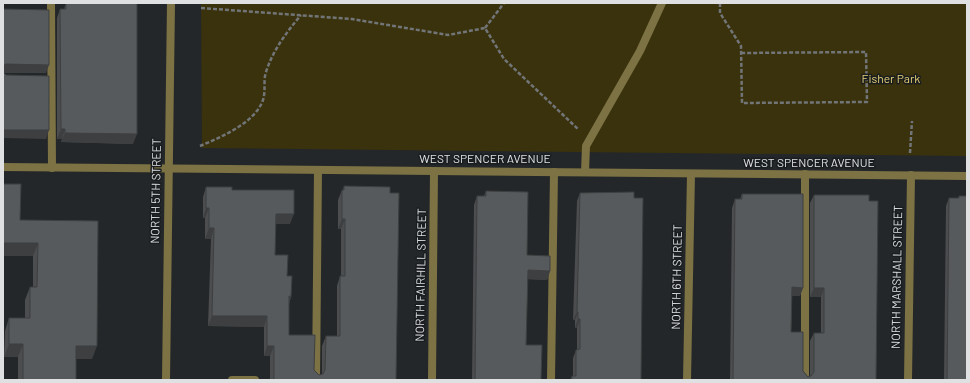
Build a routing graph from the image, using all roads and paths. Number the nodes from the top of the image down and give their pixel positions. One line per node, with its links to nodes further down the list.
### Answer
1 (51, 3): 15 (street)
2 (171, 3): 16 (street, NORTH 5TH STREET)
3 (504, 3): 8 (path)
4 (662, 3): 11 (street)
5 (720, 3): 9 (path)
6 (201, 8): 7 (path)
7 (301, 15): 8 (path); 12 (path)
8 (485, 28): 11 (path)
9 (742, 53): 9 (path)
10 (912, 120): 13 (path)
11 (590, 140): 20 (street)
12 (200, 146)
13 (910, 153)
14 (3, 167): 15 (street, WEST SPENCER AVENUE)
15 (52, 168): 16 (street, WEST SPENCER AVENUE)
16 (168, 169): 17 (street, WEST SPENCER AVENUE); 25 (street, NORTH 5TH STREET)
17 (318, 170): 18 (street, WEST SPENCER AVENUE); 28 (street)
18 (434, 171): 19 (street, WEST SPENCER AVENUE); 29 (street, NORTH FAIRHILL STREET)
19 (554, 172): 20 (street, WEST SPENCER AVENUE); 30 (street)
20 (585, 172): 21 (street, WEST SPENCER AVENUE)
21 (691, 174): 22 (street, WEST SPENCER AVENUE); 31 (street, NORTH 6TH STREET)
22 (805, 174): 23 (street, WEST SPENCER AVENUE); 32 (street)
23 (911, 175): 24 (street, WEST SPENCER AVENUE); 33 (street, NORTH MARSHALL STREET)
24 (967, 176)
25 (166, 380)
26 (232, 380): 27 (street)
27 (255, 380)
28 (316, 380)
29 (432, 380)
30 (551, 380)
31 (687, 380)
32 (805, 380)
33 (908, 380)

